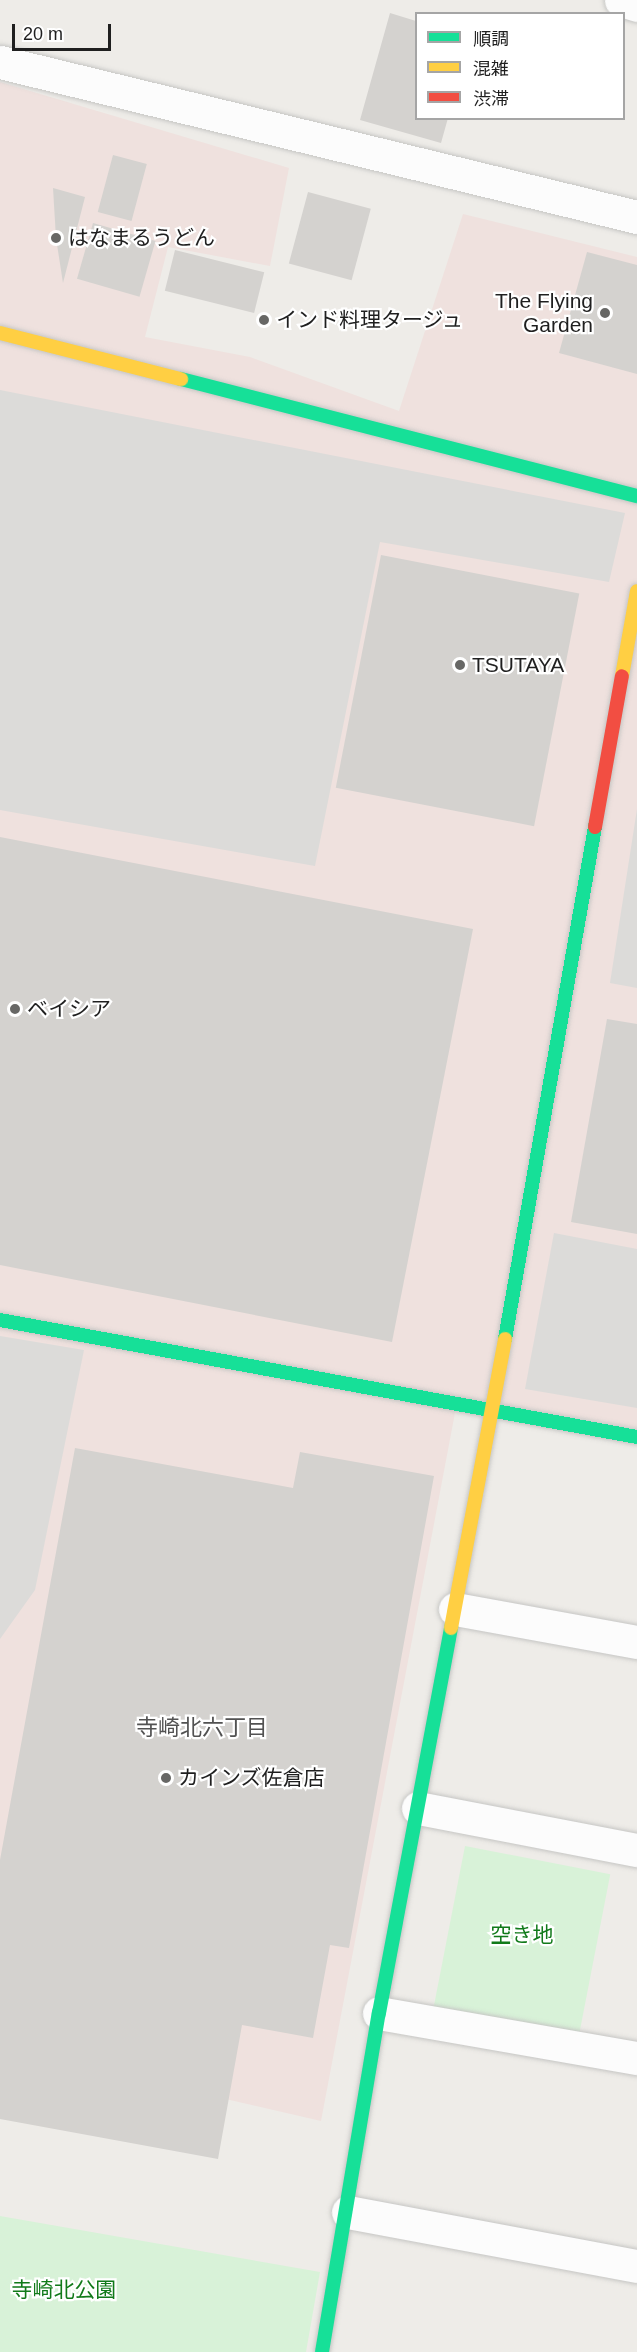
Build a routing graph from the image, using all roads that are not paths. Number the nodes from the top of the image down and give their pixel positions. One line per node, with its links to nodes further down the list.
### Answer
1 (621, 0): 2 (street)
2 (637, 5)
3 (0, 62): 4 (street)
4 (637, 217)
5 (0, 333): 6 (street)
6 (637, 496)
7 (637, 591): 9 (street)
8 (0, 1320): 9 (street)
9 (492, 1411): 10 (street); 11 (street)
10 (637, 1437)
11 (455, 1609): 12 (street); 13 (street)
12 (637, 1642)
13 (418, 1808): 14 (street); 15 (street)
14 (637, 1850)
15 (379, 2013): 16 (street); 17 (street)
16 (637, 2058)
17 (348, 2212): 18 (street); 19 (street)
18 (637, 2266)
19 (322, 2352)

